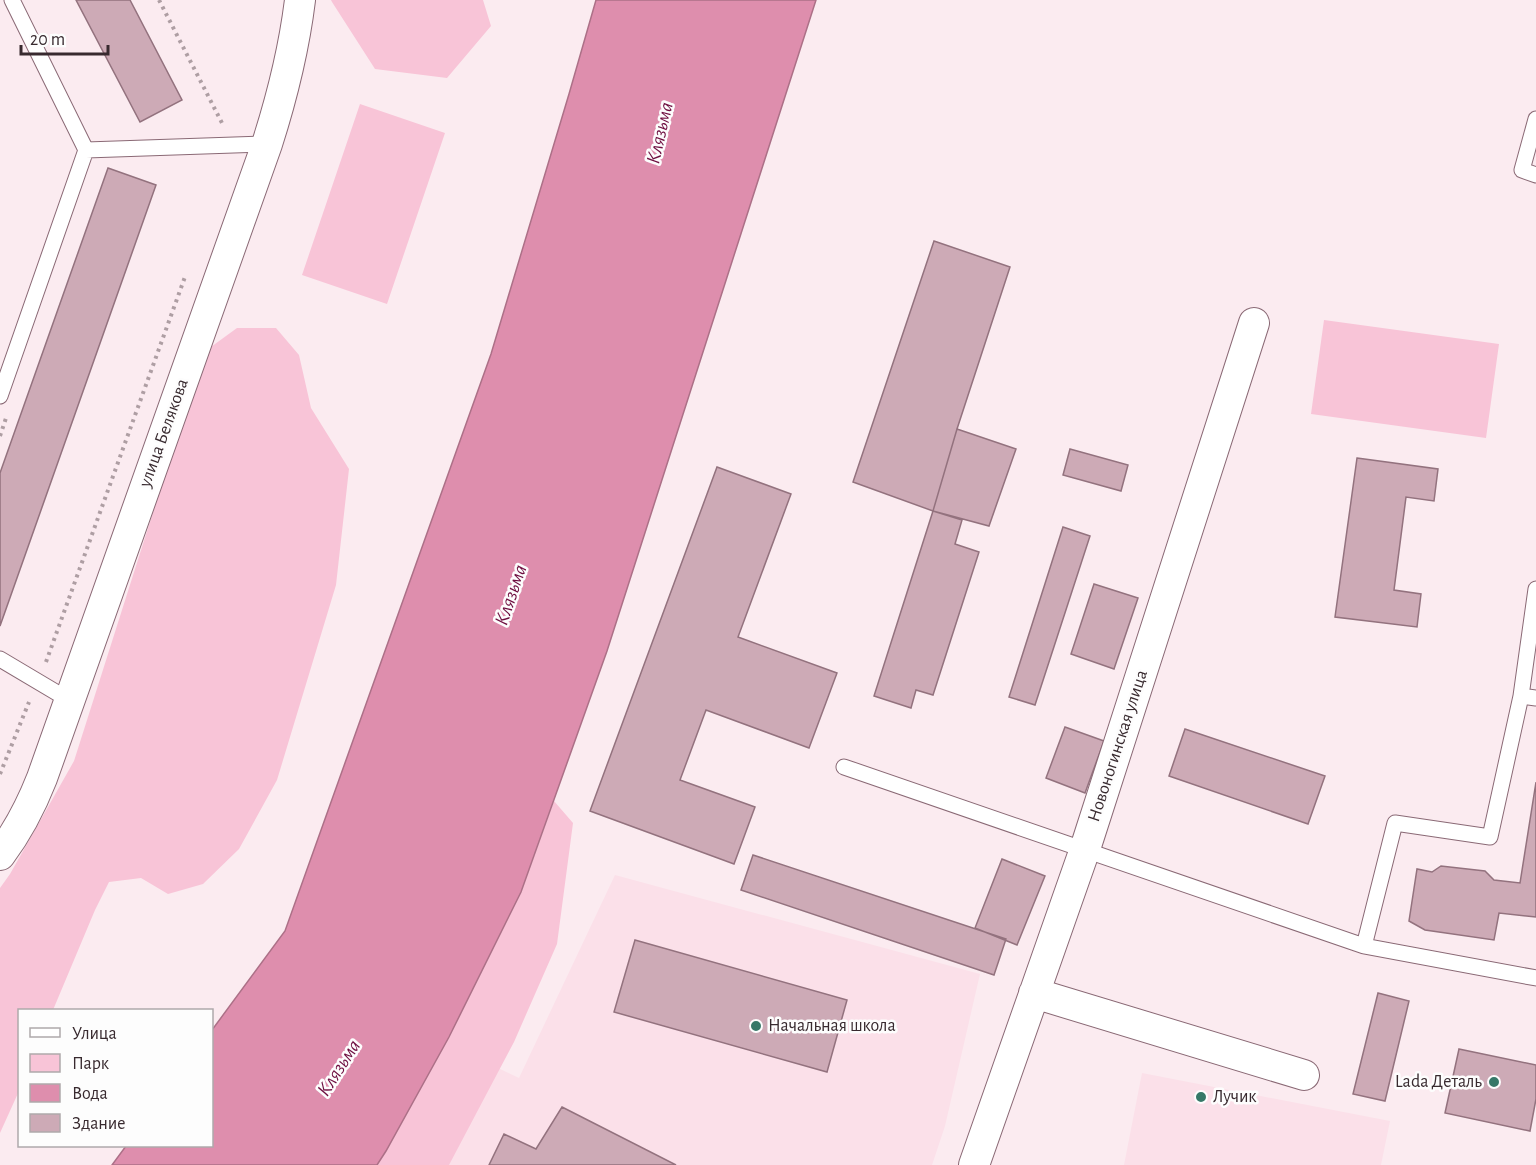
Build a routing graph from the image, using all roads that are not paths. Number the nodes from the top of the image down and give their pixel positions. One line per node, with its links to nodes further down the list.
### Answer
1 (12, 0): 5 (lane)
2 (300, 0): 4 (street, улица Белякова)
3 (1536, 119): 6 (lane)
4 (267, 144): 5 (lane); 12 (street, улица Белякова)
5 (86, 150): 8 (lane)
6 (1536, 175)
7 (1254, 323): 14 (street, Новоногинская улица)
8 (0, 396)
9 (1536, 590): 11 (lane)
10 (0, 659): 12 (lane)
11 (1528, 697): 16 (lane)
12 (69, 700): 15 (street, улица Белякова)
13 (844, 767): 14 (lane)
14 (1085, 849): 16 (lane); 18 (street, Новоногинская улица)
15 (0, 855)
16 (1364, 946): 17 (lane)
17 (1536, 978)
18 (1035, 993): 19 (street); 20 (street, Новоногинская улица)
19 (1304, 1075)
20 (974, 1165)

